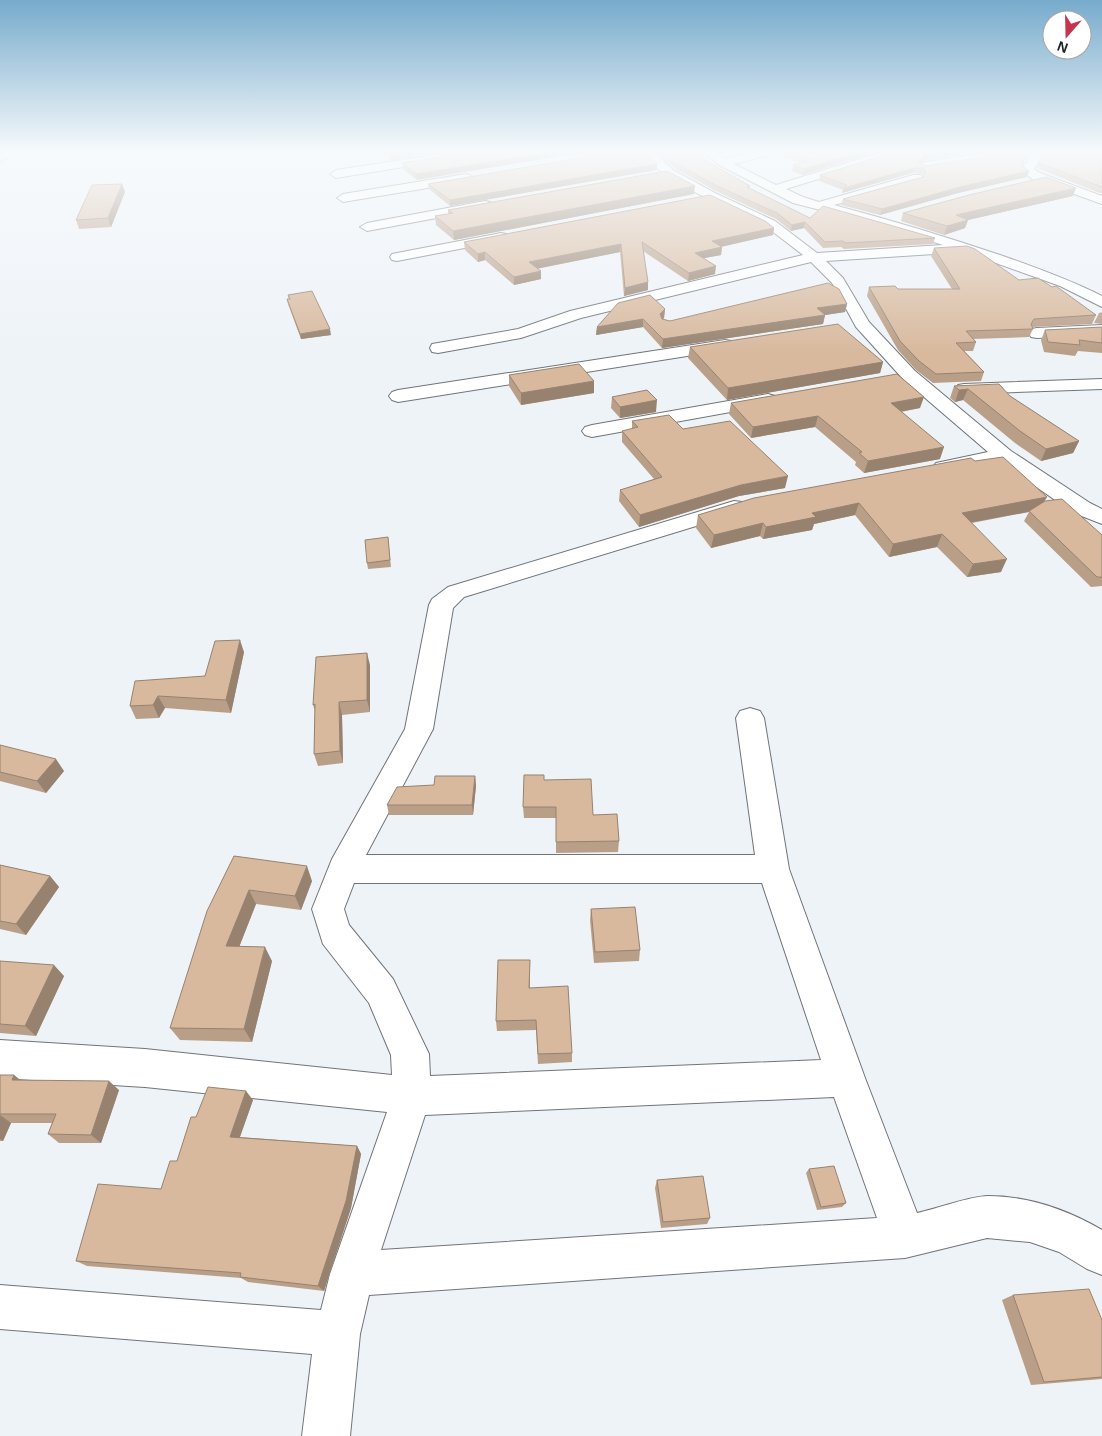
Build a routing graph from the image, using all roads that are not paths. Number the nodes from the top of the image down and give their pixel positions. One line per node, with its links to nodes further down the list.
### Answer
1 (407, 219): 6 (street)
2 (759, 219): 10 (street)
3 (872, 219): 5 (street)
4 (887, 219): 5 (street)
5 (880, 221): 8 (street)
6 (367, 226)
7 (515, 234): 9 (street)
8 (966, 248): 10 (street); 13 (street)
9 (397, 257)
10 (814, 257): 11 (street); 19 (street)
11 (838, 282): 12 (street); 14 (street)
12 (818, 286)
13 (1102, 302)
14 (862, 324): 15 (street); 20 (street)
15 (842, 327)
16 (1102, 330): 17 (street)
17 (1037, 333)
18 (743, 343): 24 (street)
19 (438, 348)
20 (909, 375): 21 (street); 23 (street)
21 (890, 379)
22 (1102, 384): 23 (street)
23 (927, 391): 27 (street)
24 (398, 396)
25 (784, 397): 26 (street)
26 (592, 431)
27 (1004, 455): 28 (street); 31 (street)
28 (928, 470)
29 (1102, 500): 31 (street)
30 (756, 502): 35 (street)
31 (1082, 508): 32 (street)
32 (1102, 517)
33 (750, 718): 34 (street)
34 (773, 869): 35 (street); 37 (street)
35 (343, 870): 38 (street)
36 (0, 1058): 38 (street)
37 (846, 1078): 38 (street); 39 (street)
38 (412, 1096): 41 (street)
39 (905, 1238): 40 (street); 41 (street)
40 (1102, 1254)
41 (352, 1274): 43 (street)
42 (0, 1307): 43 (street)
43 (337, 1334): 44 (street)
44 (326, 1436)

